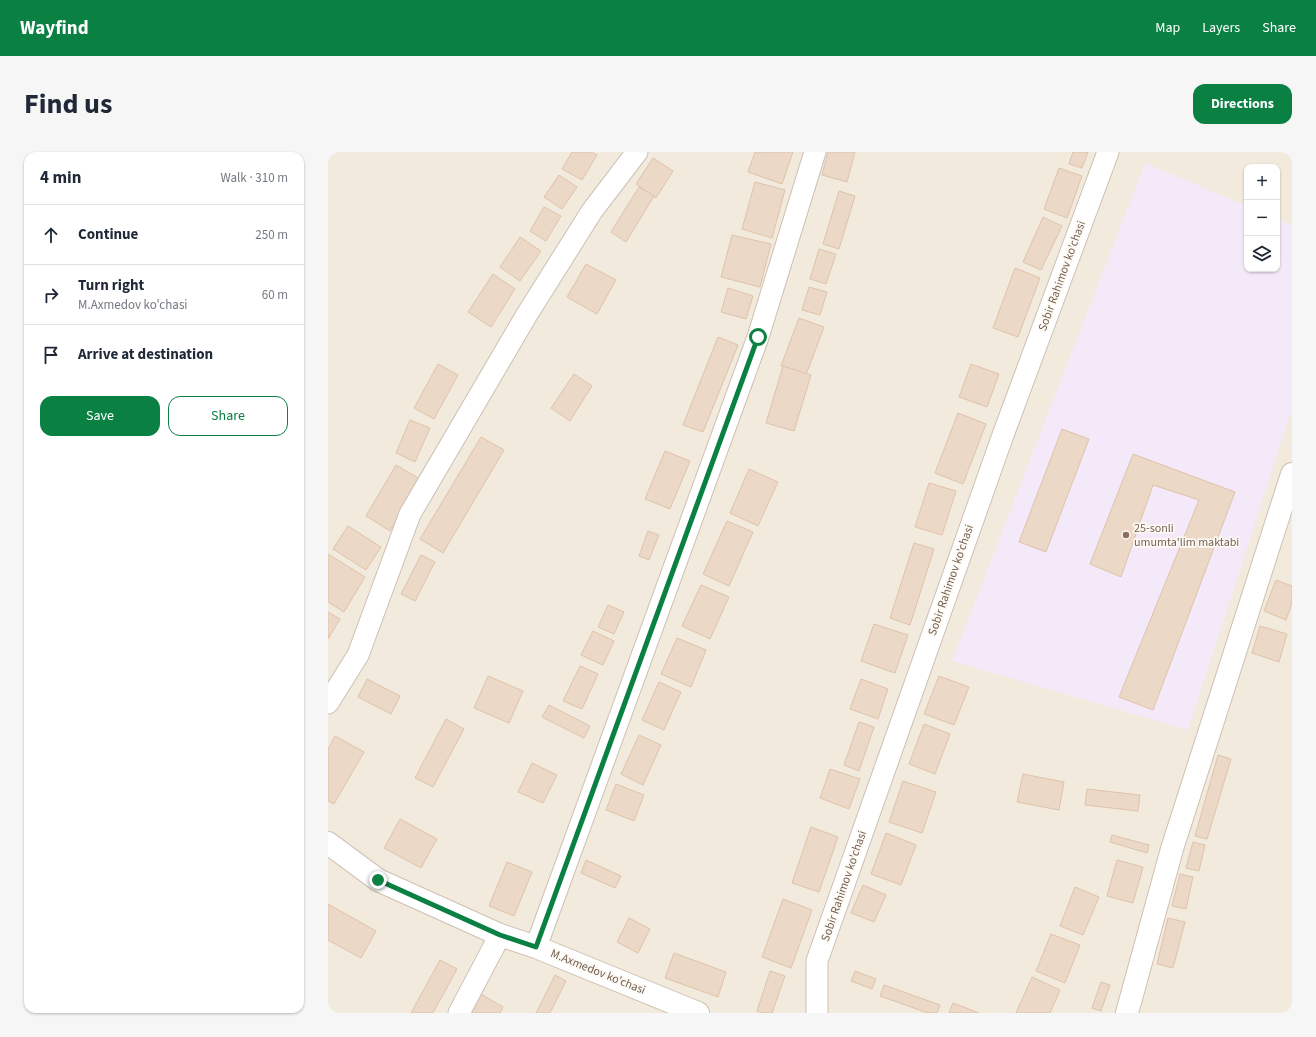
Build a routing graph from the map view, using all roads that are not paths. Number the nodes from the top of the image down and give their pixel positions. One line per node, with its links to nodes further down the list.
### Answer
1 (637, 152): 5 (street)
2 (815, 152): 8 (street)
3 (1108, 152): 11 (street, Sobir Rahimov ko'chasi)
4 (1292, 474): 12 (street)
5 (328, 704)
6 (328, 843): 7 (street, M.Axmedov ko'chasi)
7 (500, 935): 8 (street, M.Axmedov ko'chasi); 9 (street)
8 (536, 947): 10 (street, M.Axmedov ko'chasi)
9 (459, 1013)
10 (698, 1013)
11 (817, 1013)
12 (1126, 1013)

